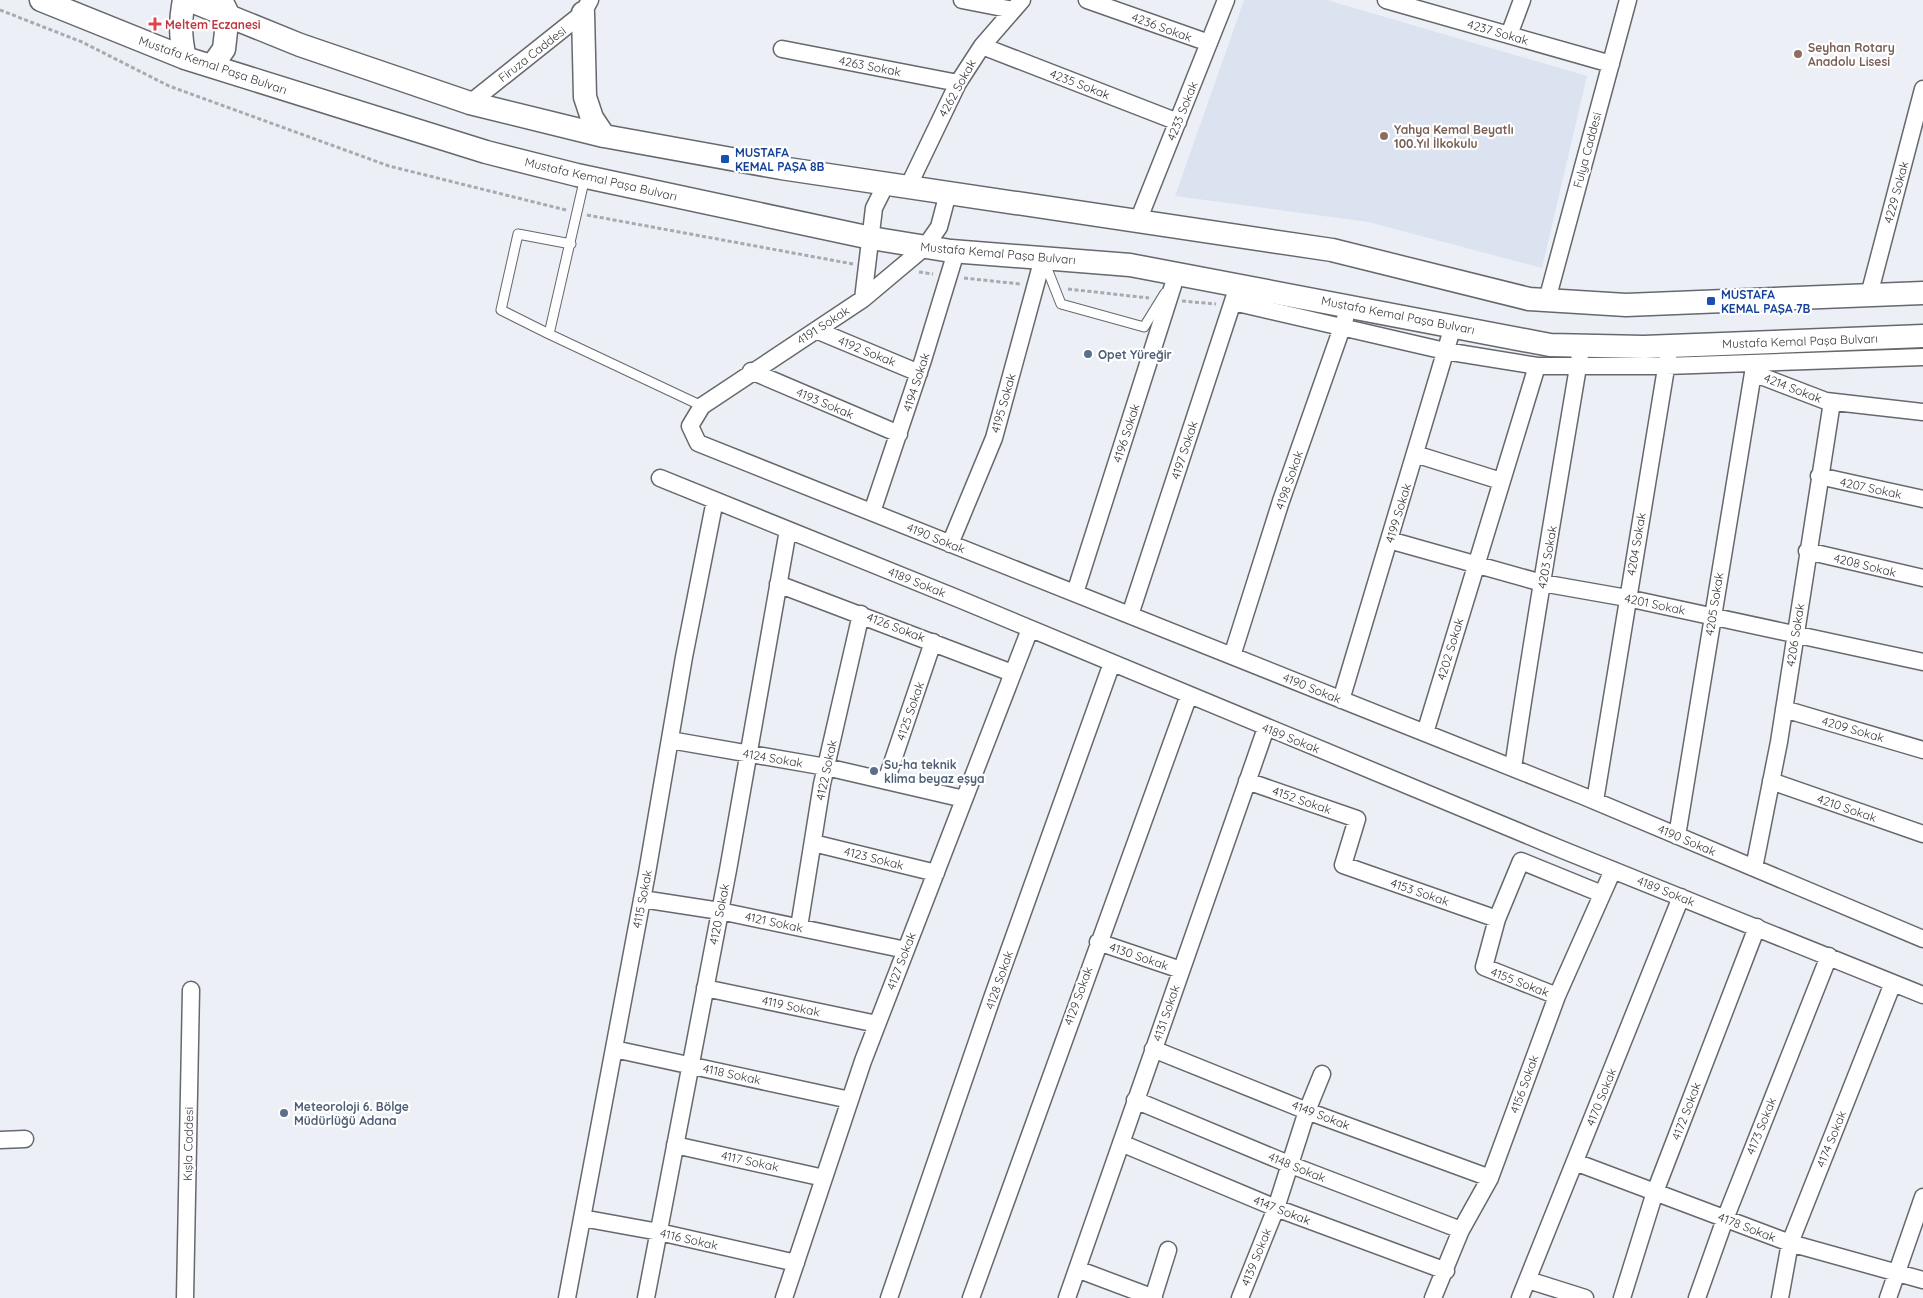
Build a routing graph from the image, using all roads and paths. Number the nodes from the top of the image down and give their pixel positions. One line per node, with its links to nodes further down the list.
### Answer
1 (42, 0): 18 (main road, Mustafa Kemal Paşa Bulvarı)
2 (184, 0): 18 (main road)
3 (189, 0): 11 (main road)
4 (962, 0): 10 (street)
5 (1087, 0): 15 (street, 4236 Sokak)
6 (1226, 0): 15 (street, 4233 Sokak)
7 (1386, 0): 13 (street, 4237 Sokak)
8 (1522, 0): 14 (street)
9 (1628, 0): 19 (street, Fulya Caddesi)
10 (1018, 5): 16 (street, 4262 Sokak)
11 (225, 7): 20 (main road); 23 (main road)
12 (586, 7): 23 (street, Firuza Caddesi); 25 (main road)
13 (1442, 8): 14 (street, 4237 Sokak)
14 (1509, 35): 19 (street, 4237 Sokak)
15 (1209, 43): 24 (street, 4233 Sokak)
16 (982, 46): 21 (street, 4262 Sokak); 24 (street, 4235 Sokak)
17 (782, 49): 21 (street, 4263 Sokak)
18 (185, 58): 20 (main road, Mustafa Kemal Paşa Bulvarı)
19 (1611, 64): 41 (street, Fulya Caddesi)
20 (212, 66): 26 (main road, Mustafa Kemal Paşa Bulvarı)
21 (958, 83): 28 (street, 4262 Sokak)
22 (1923, 88): 39 (street, 4229 Sokak)
23 (470, 103): 25 (main road)
24 (1178, 122): 30 (street, 4233 Sokak)
25 (604, 136): 27 (main road)
26 (585, 176): 31 (main road, Mustafa Kemal Paşa Bulvarı); 32 (lane)
27 (886, 184): 28 (main road); 31 (street)
28 (908, 187): 29 (main road)
29 (948, 193): 30 (main road); 33 (street, 4191 Sokak)
30 (1138, 221): 41 (main road)
31 (871, 238): 33 (main road, Mustafa Kemal Paşa Bulvarı); 40 (street)
32 (571, 244): 46 (lane); 46 (lane)
33 (925, 247): 34 (main road, Mustafa Kemal Paşa Bulvarı); 40 (street, 4191 Sokak)
34 (956, 252): 35 (main road, Mustafa Kemal Paşa Bulvarı); 55 (street, 4194 Sokak)
35 (1043, 258): 36 (main road, Mustafa Kemal Paşa Bulvarı); 36 (lane); 70 (street, 4195 Sokak)
36 (1177, 273): 37 (main road, Mustafa Kemal Paşa Bulvarı); 76 (street, 4196 Sokak)
37 (1236, 293): 42 (main road, Mustafa Kemal Paşa Bulvarı); 44 (street); 79 (street, 4197 Sokak)
38 (1923, 293): 39 (main road)
39 (1869, 295): 41 (main road)
40 (863, 299): 45 (street, 4191 Sokak)
41 (1547, 300)
42 (1350, 305): 43 (main road, Mustafa Kemal Paşa Bulvarı); 44 (street, 4198 Sokak)
43 (1453, 326): 48 (street, 4199 Sokak); 49 (main road, Mustafa Kemal Paşa Bulvarı)
44 (1342, 328): 48 (street); 84 (street, 4198 Sokak)
45 (816, 330): 54 (street, 4191 Sokak); 55 (street, 4192 Sokak)
46 (549, 334): 57 (lane)
47 (1923, 336): 52 (main road, Mustafa Kemal Paşa Bulvarı)
48 (1446, 351): 53 (street); 61 (street, 4199 Sokak)
49 (1580, 355): 50 (main road, Mustafa Kemal Paşa Bulvarı); 53 (street); 74 (street, 4203 Sokak)
50 (1668, 356): 52 (main road, Mustafa Kemal Paşa Bulvarı); 77 (street, 4204 Sokak)
51 (1923, 357): 52 (street)
52 (1752, 360): 56 (street, 4214 Sokak); 80 (street, 4205 Sokak)
53 (1538, 366): 64 (street, 4202 Sokak)
54 (751, 371): 57 (street, 4191 Sokak); 59 (street, 4193 Sokak)
55 (919, 373): 59 (street, 4194 Sokak)
56 (1832, 402): 58 (street, 4214 Sokak); 62 (street, 4206 Sokak)
57 (702, 406): 60 (street, 4191 Sokak)
58 (1923, 412)
59 (899, 434): 67 (street, 4194 Sokak)
60 (698, 443): 67 (street, 4190 Sokak)
61 (1415, 454): 64 (street); 69 (street, 4199 Sokak)
62 (1819, 476): 65 (street, 4207 Sokak); 71 (street, 4206 Sokak)
63 (660, 478): 66 (street, 4189 Sokak)
64 (1502, 481): 72 (street, 4202 Sokak)
65 (1923, 499)
66 (715, 500): 68 (street, 4189 Sokak); 93 (street, 4115 Sokak)
67 (872, 512): 70 (street, 4190 Sokak)
68 (788, 530): 75 (street, 4120 Sokak); 81 (street, 4189 Sokak)
69 (1390, 540): 72 (street, 4201 Sokak); 89 (street, 4199 Sokak)
70 (950, 544): 76 (street, 4190 Sokak)
71 (1807, 551): 73 (street, 4208 Sokak); 82 (street, 4206 Sokak)
72 (1475, 564): 74 (street, 4201 Sokak); 92 (street, 4202 Sokak)
73 (1923, 578)
74 (1542, 583): 77 (street, 4201 Sokak); 97 (street, 4203 Sokak)
75 (778, 584): 78 (street, 4126 Sokak); 95 (street, 4120 Sokak)
76 (1075, 593): 79 (street, 4190 Sokak)
77 (1627, 598): 80 (street, 4201 Sokak); 102 (street, 4204 Sokak)
78 (861, 614): 83 (street, 4126 Sokak); 96 (street, 4122 Sokak)
79 (1130, 615): 84 (street, 4190 Sokak)
80 (1712, 617): 82 (street, 4201 Sokak); 104 (street, 4205 Sokak)
81 (1030, 629): 86 (street, 4189 Sokak); 87 (street, 4127 Sokak)
82 (1795, 635): 85 (street, 4201 Sokak); 90 (street, 4206 Sokak)
83 (933, 642): 87 (street, 4126 Sokak); 98 (street, 4125 Sokak)
84 (1232, 656): 89 (street, 4190 Sokak)
85 (1923, 662)
86 (1112, 663): 88 (street, 4189 Sokak); 162 (street, 4128 Sokak)
87 (1012, 673): 101 (street, 4127 Sokak)
88 (1189, 695): 91 (street, 4189 Sokak); 118 (street, 4129 Sokak)
89 (1341, 700): 92 (street, 4190 Sokak)
90 (1784, 709): 94 (street, 4209 Sokak); 100 (street, 4206 Sokak)
91 (1266, 728): 99 (street, 4131 Sokak); 108 (street, 4189 Sokak)
92 (1425, 733): 97 (street, 4190 Sokak)
93 (670, 740): 95 (street, 4124 Sokak); 112 (street, 4115 Sokak)
94 (1923, 750)
95 (748, 753): 96 (street, 4124 Sokak); 113 (street, 4120 Sokak)
96 (826, 766): 98 (street, 4124 Sokak); 105 (street, 4122 Sokak)
97 (1513, 768): 102 (street, 4190 Sokak)
98 (886, 780): 101 (street, 4124 Sokak)
99 (1247, 781): 106 (street, 4152 Sokak); 121 (street, 4131 Sokak)
100 (1771, 781): 103 (street, 4210 Sokak); 107 (street, 4206 Sokak)
101 (964, 799): 109 (street, 4127 Sokak)
102 (1595, 801): 104 (street, 4190 Sokak)
103 (1923, 834)
104 (1677, 836): 107 (street, 4190 Sokak)
105 (813, 843): 109 (street, 4123 Sokak); 115 (street, 4122 Sokak)
106 (1343, 865): 114 (street, 4153 Sokak)
107 (1754, 868): 117 (street, 4190 Sokak)
108 (1613, 870): 110 (street, 4156 Sokak); 111 (street, 4189 Sokak)
109 (936, 873): 119 (street, 4127 Sokak)
110 (1602, 894): 114 (street); 126 (street, 4156 Sokak)
111 (1681, 897): 116 (street, 4189 Sokak); 139 (street, 4170 Sokak)
112 (642, 899): 113 (street, 4121 Sokak); 128 (street, 4115 Sokak)
113 (720, 910): 115 (street, 4121 Sokak); 123 (street, 4120 Sokak)
114 (1497, 919): 126 (street, 4155 Sokak)
115 (799, 927): 119 (street, 4121 Sokak)
116 (1757, 927): 120 (street, 4189 Sokak); 143 (street, 4172 Sokak)
117 (1923, 939)
118 (1098, 942): 121 (street, 4130 Sokak); 163 (street, 4129 Sokak)
119 (906, 950): 127 (street, 4127 Sokak)
120 (1829, 956): 122 (street, 4189 Sokak); 147 (street, 4173 Sokak)
121 (1181, 970): 129 (street, 4131 Sokak)
122 (1893, 983): 125 (street, 4189 Sokak); 150 (street, 4174 Sokak)
123 (705, 988): 127 (street, 4119 Sokak); 130 (street, 4120 Sokak)
124 (191, 990): 158 (street, Kışla Caddesi)
125 (1923, 995)
126 (1557, 996): 142 (street, 4156 Sokak)
127 (877, 1024): 132 (street, 4127 Sokak)
128 (614, 1049): 130 (street, 4118 Sokak); 146 (street, 4115 Sokak)
129 (1153, 1049): 133 (street, 4131 Sokak); 134 (street, 4149 Sokak)
130 (690, 1065): 132 (street, 4118 Sokak); 138 (street, 4120 Sokak)
131 (1322, 1074): 134 (street, 4139 Sokak)
132 (850, 1100): 141 (street, 4127 Sokak)
133 (1136, 1100): 137 (street, 4131 Sokak); 140 (street, 4148 Sokak)
134 (1307, 1111): 140 (street, 4139 Sokak); 142 (street, 4149 Sokak)
135 (25, 1139): 136 (street)
136 (0, 1140)
137 (1121, 1143): 145 (street, 4147 Sokak); 153 (street, 4131 Sokak)
138 (675, 1145): 141 (street, 4117 Sokak); 149 (street, 4120 Sokak)
139 (1575, 1162): 143 (street, 4178 Sokak); 156 (street, 4170 Sokak)
140 (1291, 1165): 145 (street, 4139 Sokak); 148 (street, 4148 Sokak)
141 (824, 1178): 152 (street, 4127 Sokak)
142 (1490, 1178): 148 (street, 4156 Sokak)
143 (1655, 1192): 147 (street, 4178 Sokak); 170 (street, 4172 Sokak)
144 (1923, 1197): 155 (street)
145 (1276, 1208): 154 (street, 4147 Sokak); 166 (street, 4139 Sokak)
146 (582, 1218): 149 (street, 4116 Sokak); 159 (street, 4115 Sokak)
147 (1725, 1219): 150 (street, 4178 Sokak); 171 (street, 4173 Sokak)
148 (1461, 1230): 154 (street, 4156 Sokak)
149 (658, 1232): 152 (street, 4116 Sokak); 160 (street, 4120 Sokak)
150 (1790, 1243): 155 (street, 4178 Sokak); 172 (street, 4174 Sokak)
151 (1168, 1250): 165 (street)
152 (796, 1264): 161 (street, 4127 Sokak)
153 (1077, 1269): 164 (street, 4131 Sokak); 165 (street)
154 (1446, 1271): 167 (street, 4156 Sokak)
155 (1896, 1273): 157 (street, 4178 Sokak); 173 (street)
156 (1528, 1280): 168 (street, 4170 Sokak); 169 (street)
157 (1923, 1280)
158 (185, 1298)
159 (567, 1298)
160 (646, 1298)
161 (784, 1298)
162 (889, 1298)
163 (971, 1298)
164 (1067, 1298)
165 (1153, 1298)
166 (1240, 1298)
167 (1434, 1298)
168 (1520, 1298)
169 (1585, 1298)
170 (1622, 1298)
171 (1697, 1298)
172 (1780, 1298)
173 (1888, 1298)

